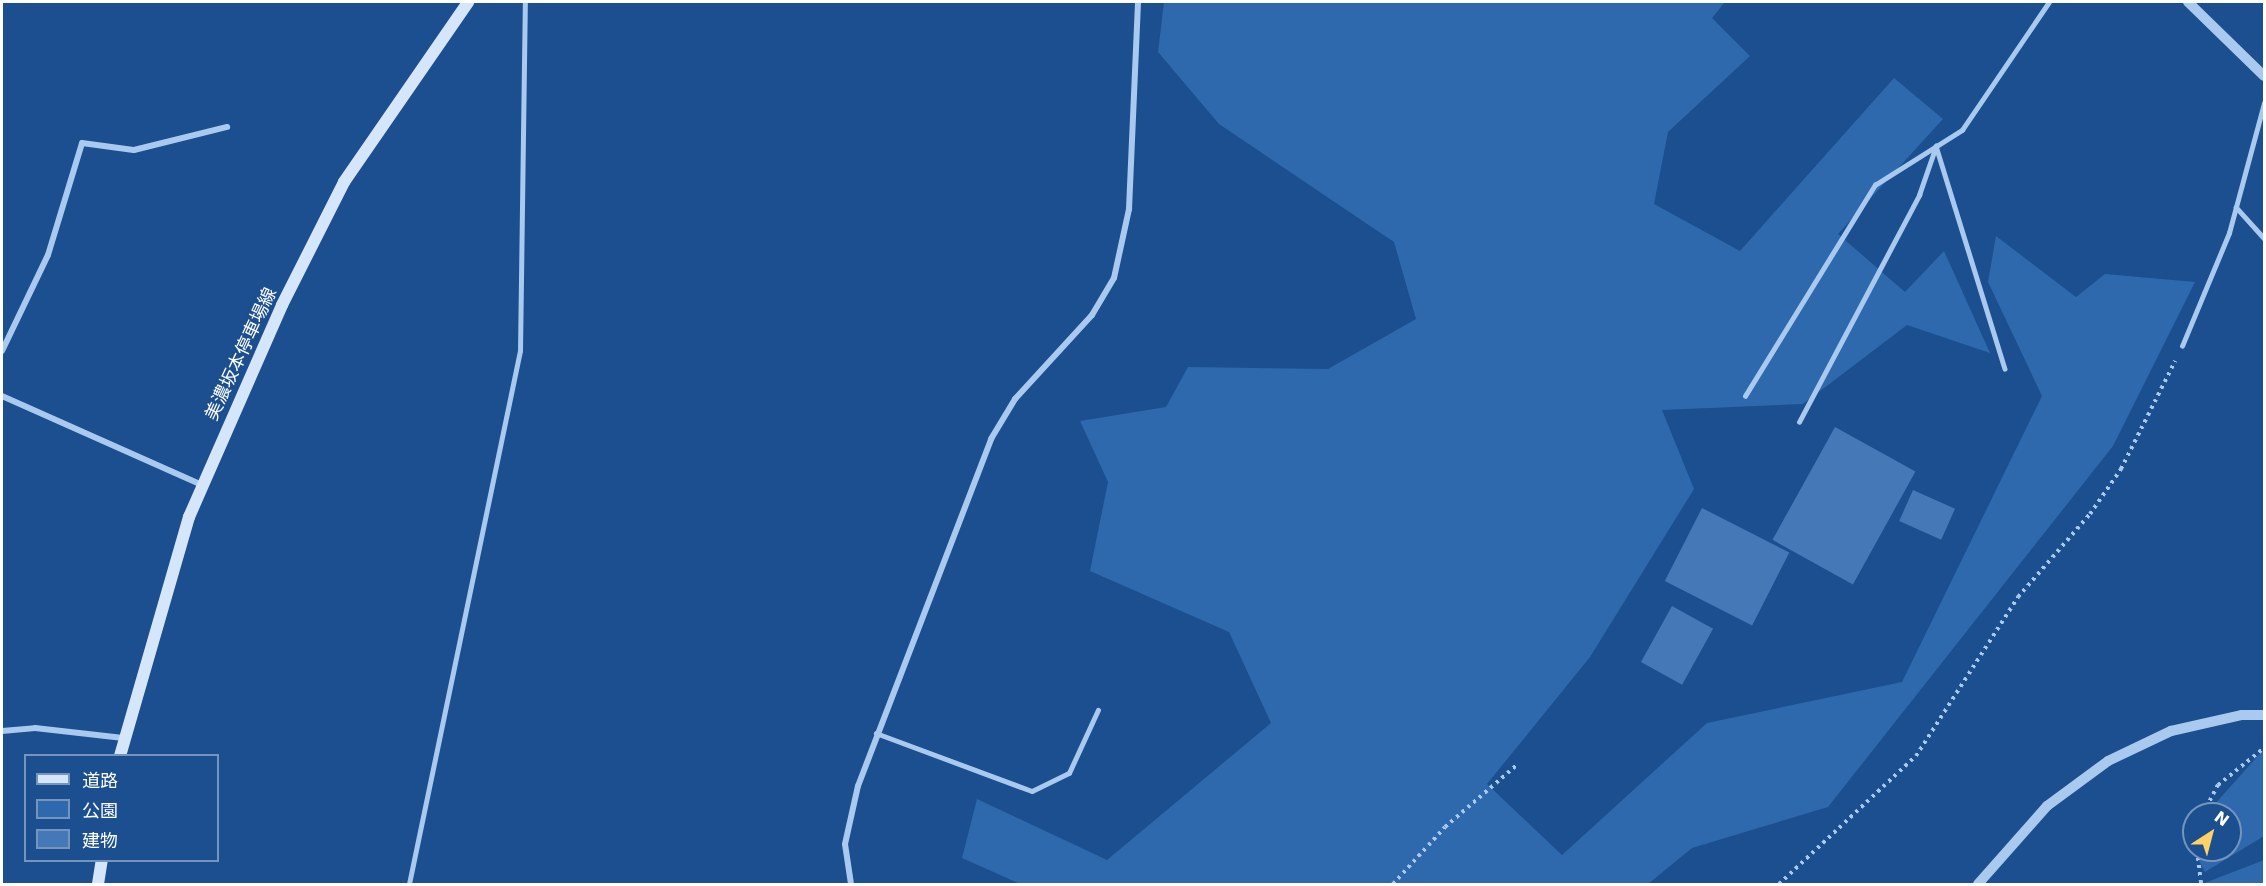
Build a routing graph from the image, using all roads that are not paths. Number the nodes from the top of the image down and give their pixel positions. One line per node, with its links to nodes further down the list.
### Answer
1 (468, 2): 18 (main road, 美濃坂本停車場線)
2 (525, 2): 27 (lane)
3 (1138, 2): 22 (street)
4 (2049, 2): 9 (lane)
5 (2188, 2): 6 (street)
6 (2265, 76)
7 (2265, 103): 10 (lane)
8 (227, 127): 13 (street)
9 (1936, 146): 14 (lane); 16 (lane); 17 (lane)
10 (2236, 207): 11 (lane); 12 (lane)
11 (2265, 238)
12 (2182, 346)
13 (2, 351)
14 (2005, 369)
15 (2, 396): 18 (street)
16 (1745, 396)
17 (1799, 422)
18 (202, 485): 23 (main road, 美濃坂本停車場線)
19 (1098, 710): 22 (lane)
20 (2265, 715): 29 (street)
21 (2, 731): 23 (street)
22 (876, 733): 28 (street)
23 (123, 738): 24 (main road, 美濃坂本停車場線)
24 (120, 754)
25 (102, 862): 26 (main road)
26 (98, 885)
27 (409, 885)
28 (851, 885)
29 (1978, 885)

